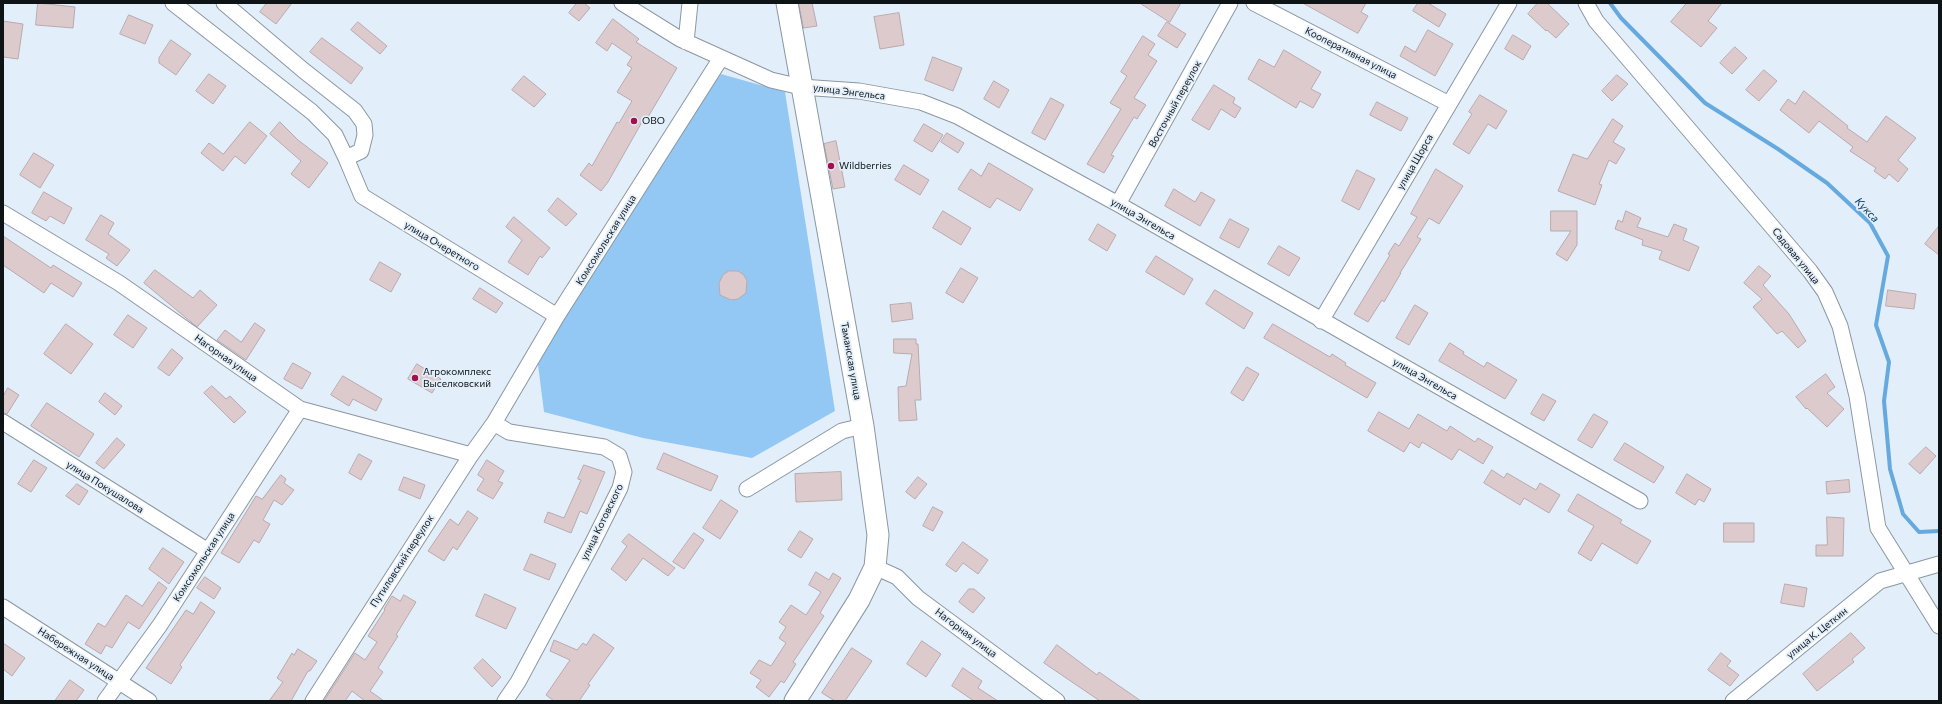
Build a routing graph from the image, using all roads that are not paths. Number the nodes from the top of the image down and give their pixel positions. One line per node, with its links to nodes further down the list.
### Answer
1 (173, 3): 14 (street, улица Очеретного)
2 (224, 3): 14 (street)
3 (622, 3): 10 (street, улица Энгельса)
4 (690, 3): 10 (street)
5 (787, 3): 12 (street, Таманская улица)
6 (1230, 3): 15 (street, Восточный переулок)
7 (1254, 3): 13 (street, Кооперативная улица)
8 (1509, 3): 13 (street, улица Щорса)
9 (1586, 3): 29 (street, Садовая улица)
10 (686, 42): 11 (street, улица Энгельса)
11 (721, 58): 12 (street, улица Энгельса); 17 (street, Комсомольская улица)
12 (801, 87): 15 (street, улица Энгельса); 22 (street, Таманская улица)
13 (1449, 104): 18 (street, улица Щорса)
14 (346, 158): 17 (street, улица Очеретного)
15 (1118, 204): 18 (street, улица Энгельса)
16 (3, 213): 19 (street, Нагорная улица)
17 (557, 316): 21 (street, Комсомольская улица)
18 (1321, 321): 25 (street, улица Энгельса)
19 (300, 409): 23 (street, Нагорная улица); 26 (street, Комсомольская улица)
20 (3, 422): 26 (street, улица Покушалова)
21 (494, 423): 23 (street, Путиловский переулок); 36 (street, улица Котовского)
22 (862, 426): 24 (street); 28 (street, Таманская улица)
23 (471, 455): 35 (street, Путиловский переулок)
24 (748, 489)
25 (1640, 501)
26 (208, 551): 32 (street, Комсомольская улица)
27 (1939, 564): 29 (street)
28 (875, 567): 37 (street, Таманская улица); 38 (street, Нагорная улица)
29 (1905, 573): 31 (street, Садовая улица); 39 (street, улица К. Цеткин)
30 (3, 607): 32 (street, Набережная улица)
31 (1939, 626)
32 (119, 682): 33 (street, Комсомольская улица); 34 (street, Набережная улица)
33 (104, 701)
34 (149, 701)
35 (313, 701)
36 (505, 701)
37 (795, 701)
38 (1057, 701)
39 (1734, 701)

